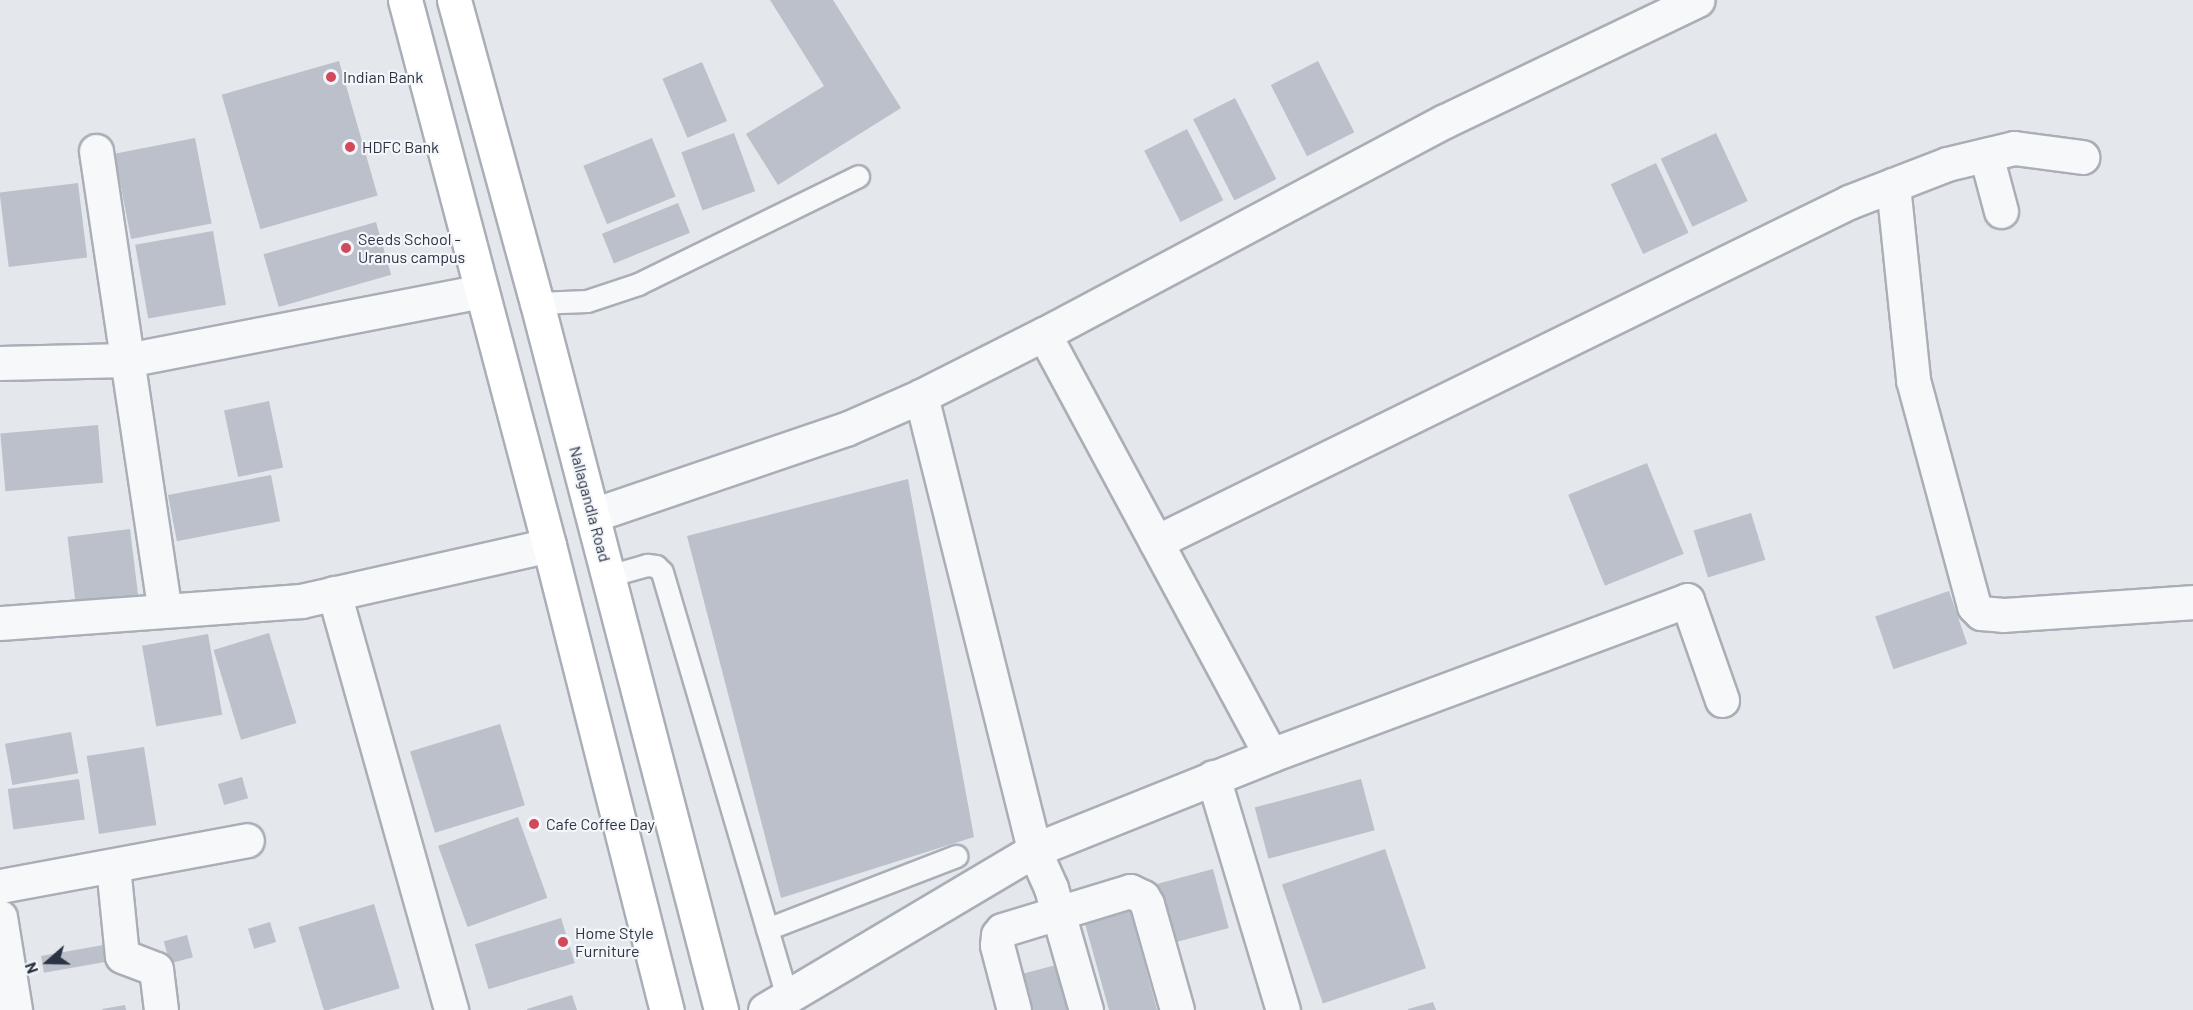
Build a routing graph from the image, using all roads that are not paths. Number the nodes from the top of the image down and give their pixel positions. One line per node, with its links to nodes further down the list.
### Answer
1 (405, 0): 10 (main road)
2 (454, 0): 11 (main road, Nallagandla Road)
3 (1698, 0): 12 (street)
4 (96, 151): 13 (street)
5 (1986, 154): 6 (street); 8 (street); 9 (street)
6 (2082, 157)
7 (858, 176): 11 (lane)
8 (1893, 185): 17 (street); 21 (street)
9 (2001, 211)
10 (481, 291): 13 (street); 18 (main road)
11 (537, 303): 16 (main road, Nallagandla Road)
12 (1044, 334): 15 (street); 17 (street)
13 (127, 360): 14 (street); 22 (street)
14 (0, 363)
15 (921, 396): 16 (street); 28 (street)
16 (593, 515): 19 (main road, Nallagandla Road)
17 (1156, 542): 25 (street)
18 (549, 545): 20 (street); 39 (main road)
19 (608, 576): 34 (lane); 40 (main road, Nallagandla Road)
20 (334, 593): 22 (street); 38 (street)
21 (2193, 602)
22 (165, 610): 23 (street)
23 (0, 623)
24 (1722, 700): 25 (street)
25 (1271, 754): 26 (street)
26 (1212, 777): 28 (street); 44 (street)
27 (247, 840): 30 (street)
28 (1034, 850): 32 (street); 36 (street)
29 (956, 856): 34 (lane)
30 (113, 866): 31 (street); 37 (street)
31 (0, 886)
32 (1058, 912): 41 (street); 42 (street); 43 (street)
33 (0, 917): 35 (street)
34 (767, 929): 36 (lane)
35 (9, 1000)
36 (776, 1003)
37 (161, 1010)
38 (451, 1010)
39 (667, 1010)
40 (721, 1010)
41 (1014, 1010)
42 (1086, 1010)
43 (1177, 1010)
44 (1283, 1010)

